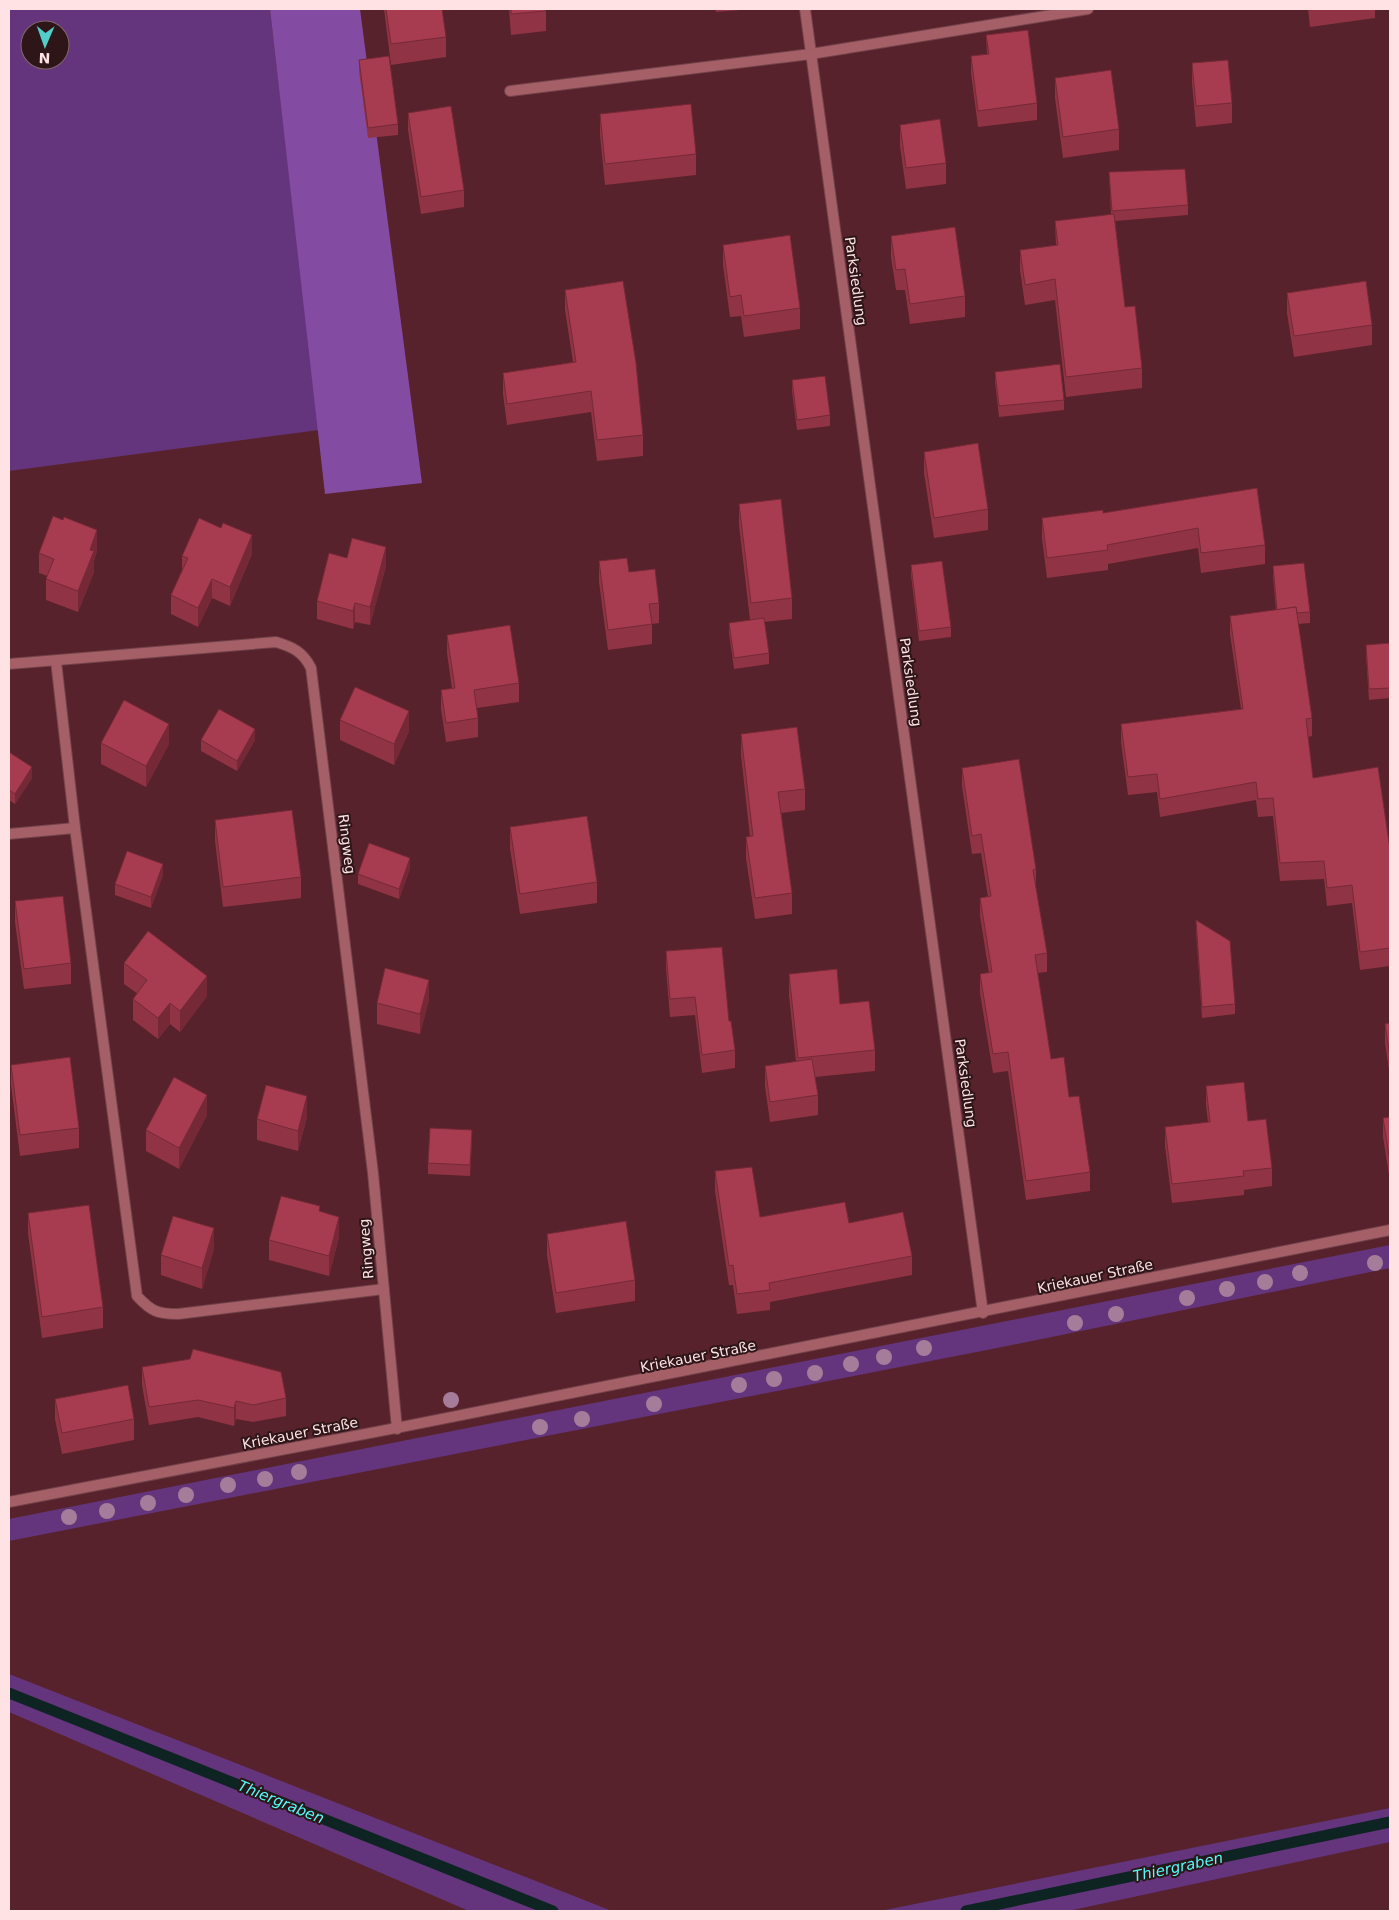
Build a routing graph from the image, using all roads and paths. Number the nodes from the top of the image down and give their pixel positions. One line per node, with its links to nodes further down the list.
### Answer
1 (805, 9): 3 (street, Parksiedlung)
2 (1088, 9): 3 (street)
3 (811, 54): 4 (street); 11 (street, Parksiedlung)
4 (510, 91)
5 (56, 661): 6 (street, Ringweg); 7 (street, Ringweg); 10 (street, Ringweg)
6 (9, 664)
7 (75, 828): 8 (street); 10 (street, Ringweg)
8 (9, 834)
9 (1390, 1230): 11 (street, Kriekauer Straße)
10 (384, 1289): 12 (street, Ringweg)
11 (983, 1313): 12 (street, Kriekauer Straße)
12 (397, 1429): 13 (street, Kriekauer Straße)
13 (9, 1502)

